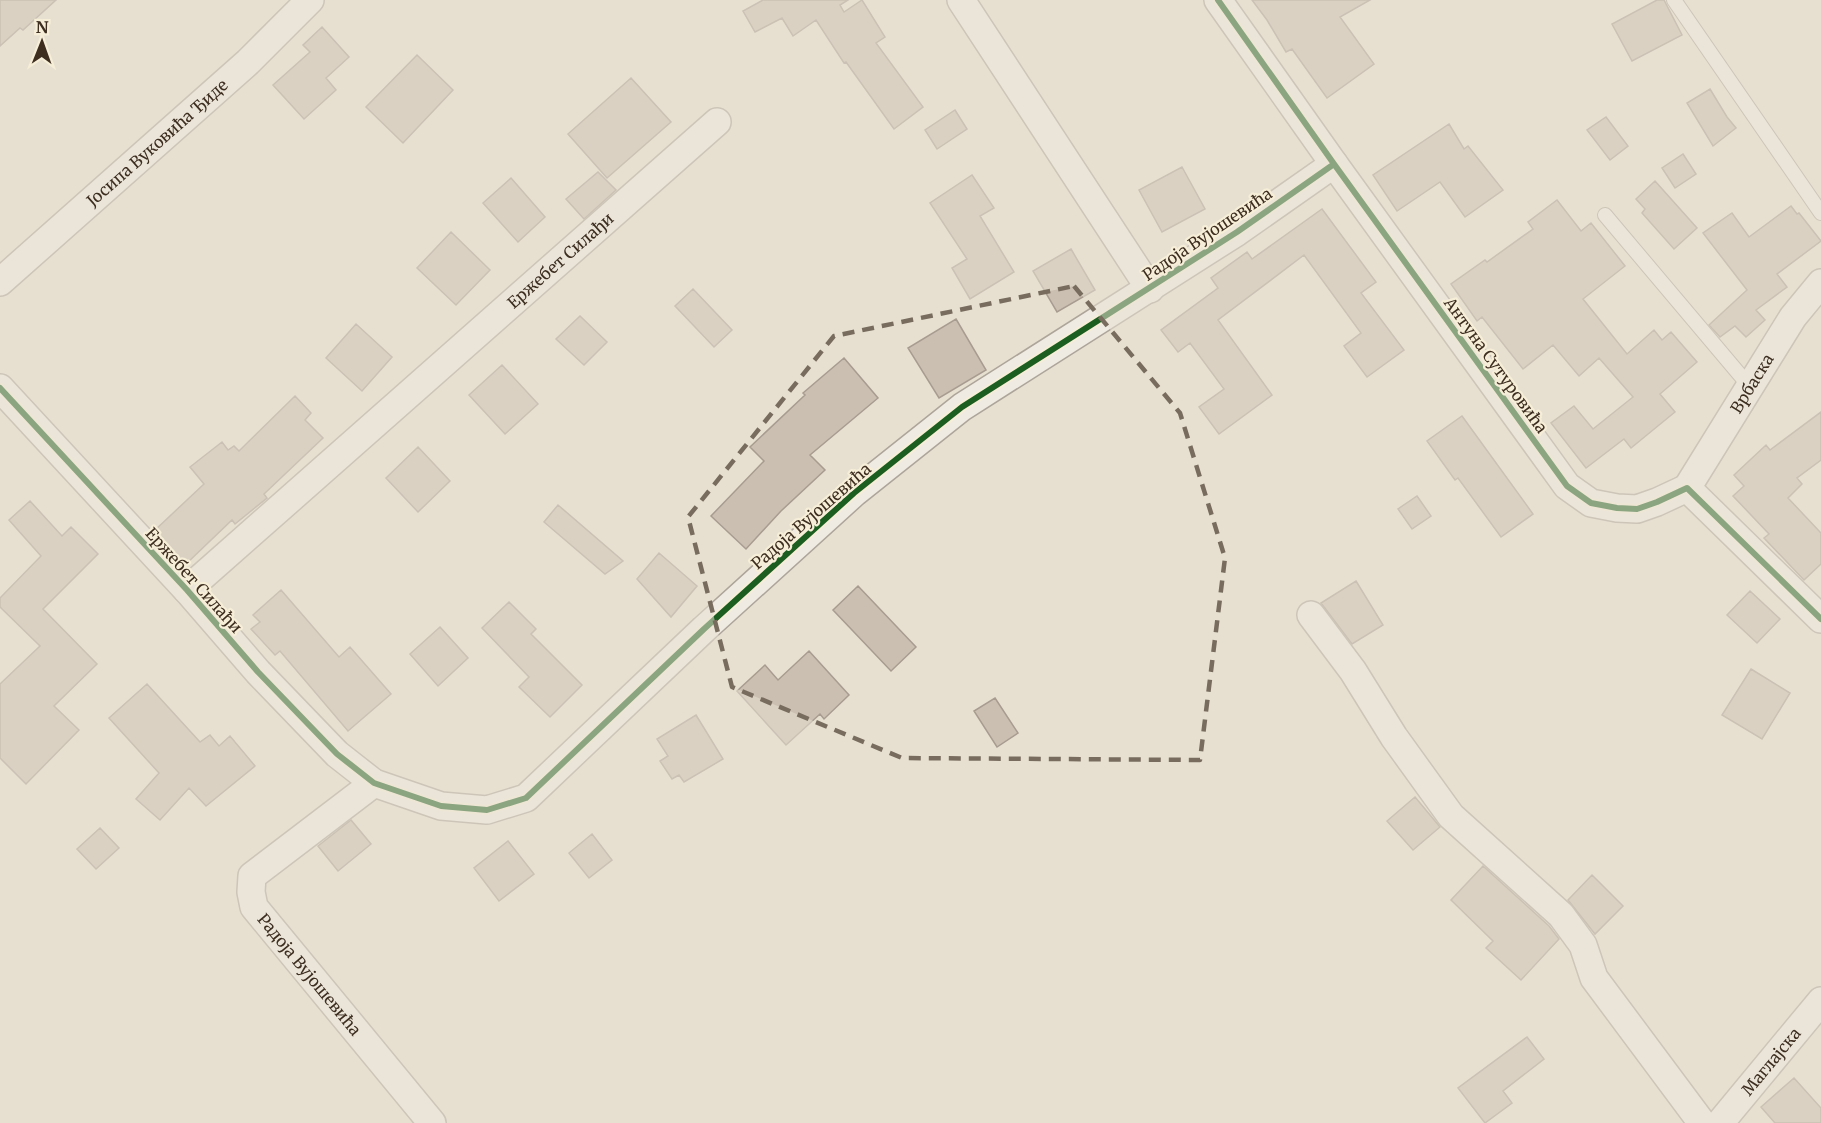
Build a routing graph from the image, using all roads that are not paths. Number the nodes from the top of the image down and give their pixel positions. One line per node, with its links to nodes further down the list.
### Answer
1 (310, 0): 9 (street, Јосипа Вуковића Ђиде)
2 (960, 0): 11 (street, Радоја Вујошевића)
3 (1218, 0): 6 (street, Антуна Сутуровића)
4 (1674, 0): 7 (lane)
5 (717, 122): 15 (street, Ержебет Силађи)
6 (1334, 164): 11 (street, Радоја Вујошевића); 14 (street, Антуна Сутуровића)
7 (1821, 213)
8 (1605, 215): 13 (lane)
9 (0, 282)
10 (1821, 283): 13 (street, Врбаска)
11 (1150, 288): 18 (street, Радоја Вујошевића)
12 (0, 388): 15 (street, Ержебет Силађи)
13 (1751, 388): 14 (street, Врбаска)
14 (1687, 488): 17 (street)
15 (187, 590): 18 (street, Ержебет Силађи)
16 (1311, 615): 21 (street)
17 (1821, 619)
18 (374, 783): 20 (street, Радоја Вујошевића)
19 (1821, 1001): 22 (street, Маглајска)
20 (432, 1123)
21 (1702, 1123)
22 (1720, 1123)

